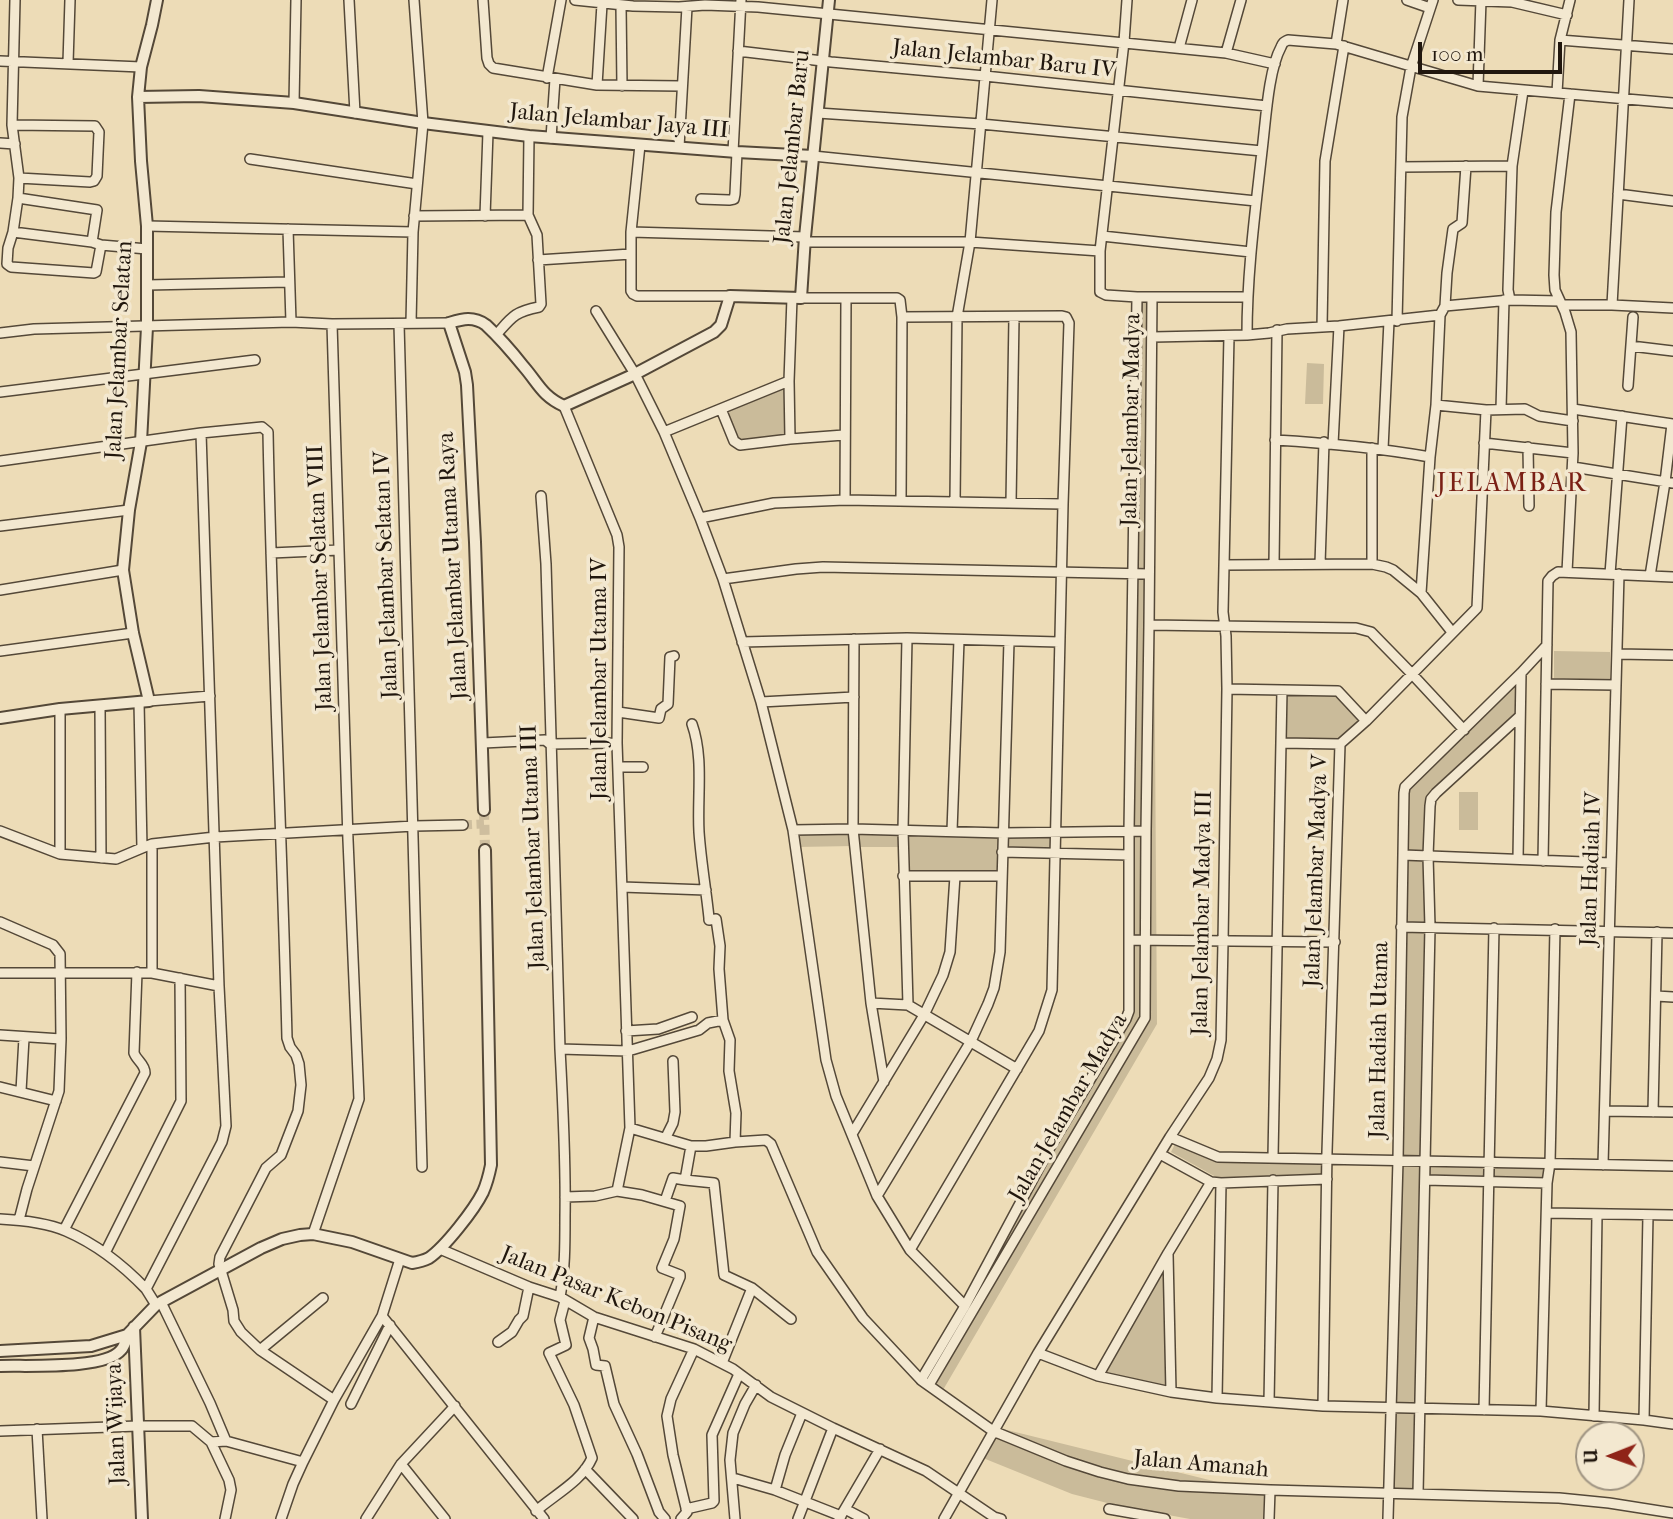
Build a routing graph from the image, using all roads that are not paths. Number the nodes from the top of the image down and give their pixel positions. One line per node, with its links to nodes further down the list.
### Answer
1 (15, 0): 40 (street)
2 (70, 0): 41 (street)
3 (157, 0): 43 (street, Jalan Jelambar Selatan)
4 (296, 0): 57 (street)
5 (349, 0): 60 (street)
6 (414, 0): 62 (street)
7 (483, 0): 46 (street)
8 (561, 0): 46 (street)
9 (575, 0): 22 (street)
10 (829, 0): 27 (street, Jalan Jelambar Baru)
11 (992, 0): 29 (street)
12 (1127, 0): 31 (street)
13 (1192, 0): 34 (street)
14 (1241, 0): 37 (street)
15 (1343, 0): 32 (street)
16 (1407, 0): 24 (street)
17 (1458, 0): 20 (street)
18 (1570, 0): 28 (street)
19 (1629, 0): 33 (street)
20 (1481, 1): 28 (street); 50 (street)
21 (633, 3): 25 (street); 26 (street)
22 (602, 4): 26 (street); 47 (street)
23 (740, 4): 25 (street); 27 (street); 36 (street)
24 (1432, 4): 44 (street)
25 (682, 5): 49 (street)
26 (621, 6): 48 (street)
27 (828, 13): 29 (street); 39 (street, Jalan Jelambar Baru)
28 (1567, 15): 30 (street)
29 (989, 29): 31 (street); 45 (street)
30 (1560, 40): 33 (street); 53 (street)
31 (1124, 42): 34 (street); 51 (street)
32 (1340, 45): 42 (street); 44 (street); 132 (street)
33 (1626, 46): 35 (street); 56 (street)
34 (1179, 48): 37 (street)
35 (1673, 49)
36 (738, 51): 39 (street, Jalan Jelambar Baru IV); 74 (street)
37 (1226, 53): 42 (street)
38 (0, 61): 40 (street)
39 (823, 61): 45 (street, Jalan Jelambar Baru IV); 61 (street, Jalan Jelambar Baru)
40 (13, 62): 41 (street); 64 (street)
41 (68, 63): 43 (street)
42 (1275, 64): 59 (street)
43 (141, 67): 55 (street, Jalan Jelambar Selatan)
44 (1411, 67): 50 (street); 79 (street)
45 (985, 76): 51 (street, Jalan Jelambar Baru IV); 63 (street)
46 (551, 78): 47 (street); 68 (street)
47 (597, 86): 48 (street)
48 (622, 86): 49 (street)
49 (681, 86): 72 (street)
50 (1478, 86): 52 (street)
51 (1118, 90): 59 (street, Jalan Jelambar Baru IV); 67 (street)
52 (1523, 90): 53 (street); 78 (street)
53 (1557, 93): 54 (street)
54 (1570, 94): 56 (street); 116 (street)
55 (138, 97): 57 (street, Jalan Jelambar Jaya III); 92 (street, Jalan Jelambar Selatan)
56 (1623, 98): 58 (street); 84 (street)
57 (294, 103): 60 (street, Jalan Jelambar Jaya III)
58 (1673, 103)
59 (1267, 106): 73 (street)
60 (355, 113): 62 (street, Jalan Jelambar Jaya III)
61 (818, 113): 63 (street); 75 (street, Jalan Jelambar Baru)
62 (423, 123): 65 (street, Jalan Jelambar Jaya III); 82 (street)
63 (981, 124): 67 (street); 80 (street)
64 (12, 125): 70 (street); 81 (street)
65 (488, 132): 66 (street, Jalan Jelambar Jaya III); 91 (street)
66 (529, 136): 68 (street, Jalan Jelambar Jaya III); 89 (street)
67 (1113, 136): 73 (street); 83 (street)
68 (551, 138): 71 (street, Jalan Jelambar Jaya III)
69 (0, 143): 70 (street)
70 (15, 144): 81 (street)
71 (640, 145): 72 (street, Jalan Jelambar Jaya III); 96 (street)
72 (679, 148): 74 (street, Jalan Jelambar Jaya III)
73 (1262, 151): 87 (street)
74 (735, 152): 75 (street, Jalan Jelambar Jaya III); 86 (street)
75 (813, 156): 80 (street); 98 (street, Jalan Jelambar Baru)
76 (250, 159): 82 (street)
77 (1465, 166): 78 (street); 79 (street); 120 (street)
78 (1512, 166): 115 (street)
79 (1401, 167): 125 (street)
80 (977, 172): 83 (street); 99 (street)
81 (19, 177): 85 (street)
82 (417, 184): 90 (street)
83 (1107, 186): 87 (street); 97 (street)
84 (1618, 194): 88 (street); 117 (street)
85 (18, 198): 94 (street); 100 (street)
86 (701, 199)
87 (1256, 201): 104 (street)
88 (1673, 201)
89 (528, 215): 91 (street); 106 (street)
90 (414, 216): 91 (street); 95 (street)
91 (485, 216)
92 (147, 226): 93 (street); 102 (street, Jalan Jelambar Selatan)
93 (288, 229): 95 (street); 107 (street)
94 (13, 232): 100 (street); 101 (street)
95 (413, 232): 127 (street)
96 (631, 232): 98 (street); 105 (street)
97 (1102, 236): 103 (street); 104 (street)
98 (805, 239): 99 (street); 113 (street, Jalan Jelambar Baru)
99 (970, 242): 103 (street); 122 (street)
100 (96, 244): 101 (street); 102 (street)
101 (4, 248)
102 (148, 249): 108 (street, Jalan Jelambar Selatan)
103 (1100, 251): 110 (street)
104 (1251, 252): 112 (street)
105 (631, 254): 106 (street); 109 (street)
106 (538, 260): 136 (street)
107 (289, 282): 108 (street); 126 (street)
108 (147, 285): 131 (street, Jalan Jelambar Selatan)
109 (730, 296): 113 (street); 144 (street)
110 (1137, 296): 111 (street, Jalan Jelambar Madya); 193 (street, Jalan Jelambar Madya)
111 (1152, 297): 112 (street); 139 (street, Jalan Jelambar Madya)
112 (1247, 297): 137 (street)
113 (796, 298): 114 (street); 145 (street)
114 (846, 298): 121 (street); 159 (street)
115 (1507, 300): 116 (street); 120 (street); 151 (street)
116 (1561, 303): 117 (street); 152 (street)
117 (1612, 305): 118 (street)
118 (1673, 308)
119 (596, 311): 144 (street)
120 (1442, 311): 125 (street); 148 (street)
121 (902, 317): 122 (street); 176 (street)
122 (957, 317): 123 (street); 177 (street)
123 (1014, 317): 178 (street); 179 (street)
124 (1633, 317): 140 (street)
125 (1393, 321): 134 (street); 167 (street)
126 (291, 322): 129 (street); 131 (street)
127 (411, 323): 128 (street); 130 (street)
128 (449, 323): 136 (street); 234 (street, Jalan Jelambar Utama Raya)
129 (332, 324): 130 (street); 184 (street, Jalan Jelambar Selatan VIII)
130 (399, 324): 243 (street, Jalan Jelambar Selatan IV)
131 (147, 327): 135 (street); 143 (street, Jalan Jelambar Selatan)
132 (1322, 327): 133 (street); 134 (street)
133 (1277, 330): 137 (street); 161 (street)
134 (1339, 331): 163 (street)
135 (0, 332)
136 (496, 335): 149 (street)
137 (1247, 335): 138 (street)
138 (1229, 336): 139 (street); 188 (street, Jalan Jelambar Madya III)
139 (1153, 337): 194 (street, Jalan Jelambar Madya)
140 (1631, 346): 141 (street); 146 (street)
141 (1673, 351)
142 (255, 360): 143 (street)
143 (145, 374): 147 (street); 162 (street, Jalan Jelambar Selatan)
144 (635, 374): 149 (street); 157 (street)
145 (789, 382): 150 (street); 160 (street)
146 (1628, 386)
147 (0, 392)
148 (1436, 405): 153 (street); 169 (street)
149 (564, 406): 228 (street, Jalan Jelambar Utama IV)
150 (721, 409): 157 (street); 160 (street)
151 (1501, 409): 153 (street); 155 (street)
152 (1573, 409): 154 (street); 155 (street)
153 (1486, 410): 164 (street, Jalan Jelambar Madya V)
154 (1622, 416): 156 (street); 172 (street, Jalan Hadiah IV)
155 (1573, 421): 168 (street)
156 (1672, 424): 173 (street)
157 (664, 432): 182 (street)
158 (201, 433): 162 (street); 185 (street); 222 (street)
159 (844, 435): 160 (street); 175 (street)
160 (790, 439)
161 (1275, 440): 163 (street); 189 (street)
162 (141, 442): 170 (street); 181 (street, Jalan Jelambar Selatan)
163 (1329, 443): 166 (street); 186 (street)
164 (1484, 443): 165 (street); 203 (street, Jalan Jelambar Madya V)
165 (1528, 447): 168 (street); 180 (street)
166 (1372, 448): 167 (street); 187 (street)
167 (1383, 449): 169 (street)
168 (1573, 453): 171 (street)
169 (1430, 457): 200 (street)
170 (0, 461)
171 (1573, 467): 172 (street); 191 (street)
172 (1619, 475): 173 (street); 195 (street, Jalan Hadiah IV)
173 (1669, 483): 196 (street)
174 (541, 496): 237 (street, Jalan Jelambar Utama III)
175 (845, 500): 176 (street); 182 (street)
176 (901, 501): 177 (street)
177 (955, 502): 178 (street)
178 (1011, 503): 179 (street)
179 (1063, 504): 192 (street)
180 (1529, 506)
181 (129, 510): 183 (street); 190 (street, Jalan Jelambar Selatan)
182 (700, 518): 198 (street)
183 (0, 526)
184 (339, 550): 185 (street); 245 (street, Jalan Jelambar Selatan VIII)
185 (271, 553): 254 (street)
186 (1320, 564): 187 (street); 189 (street)
187 (1372, 564): 200 (street)
188 (1224, 565): 189 (street); 202 (street, Jalan Jelambar Madya III)
189 (1273, 565)
190 (123, 570): 199 (street); 204 (street, Jalan Jelambar Selatan)
191 (1567, 572): 195 (street); 211 (street)
192 (1061, 573): 193 (street); 198 (street); 210 (street)
193 (1133, 573): 194 (street); 251 (street, Jalan Jelambar Madya)
194 (1149, 574): 201 (street, Jalan Jelambar Madya)
195 (1614, 574): 196 (street); 213 (street, Jalan Hadiah IV)
196 (1650, 576): 197 (street)
197 (1673, 577)
198 (723, 579): 209 (street)
199 (0, 590)
200 (1421, 593): 203 (street)
201 (1149, 625): 202 (street); 252 (street, Jalan Jelambar Madya)
202 (1224, 627): 217 (street); 220 (street, Jalan Jelambar Madya III)
203 (1452, 632): 217 (street, Jalan Jelambar Madya V)
204 (134, 633): 212 (street); 224 (street, Jalan Jelambar Selatan)
205 (907, 638): 206 (street); 207 (street); 247 (street)
206 (854, 639): 209 (street); 223 (street)
207 (959, 640): 208 (street); 249 (street)
208 (1009, 641): 210 (street); 253 (street)
209 (742, 642): 225 (street)
210 (1059, 642): 250 (street)
211 (1547, 645): 216 (street, Jalan Hadiah Utama); 218 (street)
212 (0, 651)
213 (1617, 654): 215 (street); 219 (street, Jalan Hadiah IV)
214 (674, 656): 228 (street)
215 (1673, 656)
216 (1521, 673): 229 (street); 233 (street, Jalan Hadiah Utama)
217 (1412, 674): 231 (street, Jalan Jelambar Madya V); 233 (street)
218 (1546, 684): 219 (street); 266 (street)
219 (1616, 685): 267 (street, Jalan Hadiah IV)
220 (1227, 689): 221 (street); 283 (street, Jalan Jelambar Madya III)
221 (1282, 690): 231 (street); 236 (street)
222 (210, 696): 224 (street); 255 (street)
223 (854, 697): 225 (street); 244 (street)
224 (144, 701): 226 (street); 256 (street, Jalan Jelambar Selatan)
225 (761, 702): 246 (street)
226 (100, 707): 227 (street); 264 (street)
227 (60, 709): 230 (street); 260 (street)
228 (618, 712): 235 (street, Jalan Jelambar Utama IV)
229 (1520, 716): 263 (street, Jalan Hadiah Utama); 265 (street)
230 (0, 718)
231 (1366, 721): 238 (street, Jalan Jelambar Madya V)
232 (692, 724): 272 (street)
233 (1464, 730): 262 (street, Jalan Hadiah Utama)
234 (483, 743): 237 (street); 241 (street, Jalan Jelambar Utama Raya)
235 (617, 743): 237 (street); 239 (street, Jalan Jelambar Utama IV)
236 (1282, 743): 238 (street); 284 (street)
237 (550, 744): 304 (street, Jalan Jelambar Utama III)
238 (1340, 744): 285 (street, Jalan Jelambar Madya V)
239 (619, 767): 240 (street); 271 (street, Jalan Jelambar Utama IV)
240 (643, 767)
241 (484, 810)
242 (463, 825): 243 (street)
243 (414, 826): 245 (street); 336 (street, Jalan Jelambar Selatan IV)
244 (853, 829): 246 (street); 247 (street); 294 (street)
245 (348, 830): 254 (street); 355 (street, Jalan Jelambar Selatan VIII)
246 (793, 830): 317 (street)
247 (903, 830): 249 (street); 268 (street)
248 (0, 831): 260 (street)
249 (952, 831): 253 (street)
250 (1055, 831): 251 (street); 253 (street); 259 (street)
251 (1129, 831): 252 (street); 261 (street, Jalan Jelambar Madya)
252 (1146, 831): 282 (street, Jalan Jelambar Madya)
253 (1003, 833): 258 (street)
254 (282, 834): 255 (street); 361 (street)
255 (215, 837): 256 (street); 291 (street)
256 (147, 846): 264 (street); 289 (street, Jalan Jelambar Selatan)
257 (485, 850): 356 (street)
258 (1002, 852): 259 (street); 270 (street)
259 (1054, 853): 261 (street); 307 (street)
260 (60, 854): 264 (street)
261 (1129, 855): 281 (street, Jalan Jelambar Madya)
262 (1403, 855): 263 (street); 274 (street, Jalan Hadiah Utama)
263 (1428, 856): 265 (street); 275 (street, Jalan Hadiah Utama)
264 (101, 858)
265 (1518, 859): 266 (street)
266 (1543, 861): 267 (street)
267 (1611, 863): 278 (street, Jalan Hadiah IV)
268 (903, 876): 269 (street); 295 (street)
269 (955, 876): 270 (street); 296 (street)
270 (1001, 876): 303 (street)
271 (622, 887): 272 (street); 299 (street, Jalan Jelambar Utama IV)
272 (706, 891): 298 (street)
273 (0, 922): 288 (street)
274 (1401, 927): 275 (street); 328 (street, Jalan Hadiah Utama)
275 (1430, 927): 276 (street); 329 (street, Jalan Hadiah Utama)
276 (1494, 928): 277 (street); 331 (street)
277 (1555, 929): 278 (street); 332 (street)
278 (1609, 931): 279 (street); 312 (street, Jalan Hadiah IV)
279 (1657, 932): 280 (street); 292 (street)
280 (1673, 933)
281 (1129, 940): 282 (street); 316 (street, Jalan Jelambar Madya)
282 (1146, 941): 283 (street); 321 (street, Jalan Jelambar Madya)
283 (1223, 942): 284 (street); 318 (street, Jalan Jelambar Madya III)
284 (1278, 942): 285 (street); 325 (street)
285 (1335, 942): 326 (street, Jalan Jelambar Madya V)
286 (137, 972): 288 (street); 289 (street); 354 (street)
287 (0, 973): 288 (street)
288 (60, 973): 302 (street)
289 (152, 973): 290 (street)
290 (180, 978): 291 (street); 358 (street)
291 (219, 986): 364 (street)
292 (1656, 996): 293 (street); 313 (street)
293 (1673, 997)
294 (871, 1003): 295 (street); 308 (street)
295 (908, 1005): 296 (street)
296 (924, 1015): 303 (street); 308 (street)
297 (692, 1017): 299 (street)
298 (723, 1020): 305 (street); 320 (street)
299 (626, 1031): 305 (street, Jalan Jelambar Utama IV)
300 (0, 1036): 301 (street)
301 (24, 1038): 302 (street); 310 (street)
302 (61, 1039): 311 (street)
303 (971, 1041): 307 (street); 345 (street)
304 (560, 1049): 305 (street); 346 (street, Jalan Jelambar Utama III)
305 (628, 1051): 315 (street, Jalan Jelambar Utama IV)
306 (673, 1061): 319 (street)
307 (1017, 1069): 357 (street)
308 (884, 1082): 317 (street)
309 (0, 1087): 310 (street)
310 (21, 1091): 311 (street)
311 (56, 1101): 334 (street)
312 (1605, 1111): 313 (street); 333 (street, Jalan Hadiah IV)
313 (1653, 1112): 314 (street)
314 (1673, 1112)
315 (630, 1128): 319 (street); 344 (street, Jalan Jelambar Utama IV)
316 (1058, 1133): 321 (street); 323 (street, Jalan Jelambar Madya)
317 (852, 1134): 345 (street)
318 (1170, 1137): 324 (street, Jalan Jelambar Madya III); 325 (street)
319 (666, 1138): 322 (street)
320 (735, 1142): 322 (street); 384 (street, Jalan Amanah)
321 (1072, 1142): 327 (street, Jalan Jelambar Madya)
322 (691, 1146): 337 (street)
323 (1049, 1149): 327 (street); 368 (street, Jalan Jelambar Madya)
324 (1160, 1154): 341 (street); 379 (street, Jalan Jelambar Madya III)
325 (1273, 1157): 326 (street)
326 (1327, 1158): 328 (street); 339 (street, Jalan Jelambar Madya V)
327 (1061, 1159): 384 (street, Jalan Jelambar Madya)
328 (1398, 1160): 329 (street); 393 (street, Jalan Hadiah Utama)
329 (1426, 1161): 331 (street); 340 (street, Jalan Hadiah Utama)
330 (0, 1162): 334 (street)
331 (1490, 1163): 332 (street); 342 (street)
332 (1550, 1163): 333 (street); 343 (street)
333 (1603, 1165): 335 (street)
334 (34, 1166): 353 (street)
335 (1673, 1166)
336 (422, 1167)
337 (685, 1180): 347 (street); 363 (street)
338 (1273, 1180): 339 (street); 341 (street); 389 (street)
339 (1327, 1180): 392 (street, Jalan Jelambar Madya V)
340 (1425, 1180): 342 (street); 394 (street, Jalan Hadiah Utama)
341 (1216, 1182): 359 (street); 387 (street)
342 (1490, 1182): 343 (street); 395 (street)
343 (1547, 1183): 348 (street)
344 (617, 1191): 346 (street); 347 (street)
345 (877, 1196): 357 (street)
346 (565, 1197): 366 (street, Jalan Jelambar Utama III)
347 (665, 1201): 374 (street)
348 (1547, 1213): 349 (street); 396 (street)
349 (1597, 1214): 350 (street); 398 (street)
350 (1648, 1215): 351 (street); 399 (street)
351 (1673, 1215)
352 (0, 1219): 353 (street)
353 (19, 1220): 354 (street)
354 (64, 1230): 358 (street)
355 (313, 1234): 360 (street); 361 (street)
356 (440, 1248): 360 (street); 362 (street, Jalan Pasar Kebon Pisang)
357 (910, 1250): 368 (street)
358 (105, 1253): 364 (street)
359 (1168, 1253): 383 (street); 386 (street)
360 (400, 1259): 369 (street)
361 (219, 1270): 367 (street); 377 (street)
362 (529, 1287): 366 (street, Jalan Pasar Kebon Pisang); 375 (street)
363 (752, 1288): 371 (street); 380 (street)
364 (146, 1289): 367 (street)
365 (323, 1298): 377 (street)
366 (563, 1299): 370 (street, Jalan Pasar Kebon Pisang); 411 (street, Jalan Jelambar Utama III)
367 (158, 1304): 373 (street); 406 (street)
368 (965, 1306): 384 (street, Jalan Jelambar Madya)
369 (382, 1316): 372 (street); 388 (street)
370 (594, 1317): 374 (street, Jalan Pasar Kebon Pisang); 433 (street)
371 (791, 1319)
372 (390, 1325): 390 (street); 391 (street)
373 (131, 1331): 378 (street); 381 (street); 401 (street, Jalan Wijaya)
374 (655, 1337): 376 (street, Jalan Pasar Kebon Pisang)
375 (498, 1342)
376 (694, 1349): 380 (street, Jalan Pasar Kebon Pisang); 419 (street)
377 (260, 1350): 388 (street)
378 (0, 1351)
379 (1038, 1353): 383 (street); 405 (street, Jalan Jelambar Madya III)
380 (722, 1363): 382 (street, Jalan Pasar Kebon Pisang)
381 (0, 1366)
382 (740, 1374): 385 (street, Jalan Pasar Kebon Pisang); 419 (street)
383 (1098, 1376): 386 (street)
384 (925, 1383): 405 (street, Jalan Amanah)
385 (756, 1385): 397 (street, Jalan Pasar Kebon Pisang); 412 (street)
386 (1171, 1392): 387 (street)
387 (1217, 1398): 389 (street)
388 (334, 1400): 409 (street)
389 (1269, 1402): 392 (street)
390 (351, 1404)
391 (455, 1406): 410 (street); 421 (street)
392 (1323, 1406): 393 (street)
393 (1392, 1408): 394 (street); 416 (street, Jalan Hadiah Utama)
394 (1419, 1408): 395 (street); 417 (street, Jalan Hadiah Utama)
395 (1484, 1410): 396 (street)
396 (1541, 1411): 398 (street)
397 (802, 1413): 402 (street, Jalan Pasar Kebon Pisang); 413 (street)
398 (1594, 1416): 399 (street)
399 (1644, 1420): 400 (street)
400 (1673, 1424)
401 (138, 1426): 403 (street); 407 (street); 426 (street, Jalan Wijaya)
402 (833, 1428): 408 (street, Jalan Pasar Kebon Pisang); 418 (street)
403 (37, 1429): 404 (street); 425 (street)
404 (0, 1431)
405 (993, 1432): 414 (street, Jalan Amanah); 415 (street, Jalan Jelambar Madya III)
406 (226, 1441): 407 (street); 409 (street)
407 (211, 1442): 427 (street)
408 (880, 1449): 415 (street, Jalan Pasar Kebon Pisang); 423 (street)
409 (303, 1462): 428 (street)
410 (401, 1464): 429 (street); 430 (street)
411 (585, 1469): 421 (street); 432 (street)
412 (733, 1478): 413 (street); 435 (street)
413 (775, 1490): 418 (street)
414 (1270, 1490): 416 (street, Jalan Amanah); 441 (street)
415 (959, 1492): 438 (street, Jalan Jelambar Madya III); 439 (street, Jalan Pasar Kebon Pisang)
416 (1389, 1493): 417 (street, Jalan Amanah); 442 (street, Jalan Hadiah Utama)
417 (1418, 1493): 422 (street, Jalan Amanah)
418 (805, 1500): 423 (street); 436 (street)
419 (686, 1509): 434 (street)
420 (1109, 1509): 424 (street)
421 (536, 1511): 431 (street)
422 (1673, 1513)
423 (842, 1515): 437 (street)
424 (1137, 1517): 440 (street)
425 (42, 1519)
426 (142, 1519)
427 (225, 1519)
428 (281, 1519)
429 (366, 1519)
430 (445, 1519)
431 (544, 1519)
432 (634, 1519)
433 (665, 1519)
434 (681, 1519)
435 (735, 1519)
436 (798, 1519)
437 (864, 1519)
438 (944, 1519)
439 (1000, 1519)
440 (1165, 1519)
441 (1269, 1519)
442 (1388, 1519)

